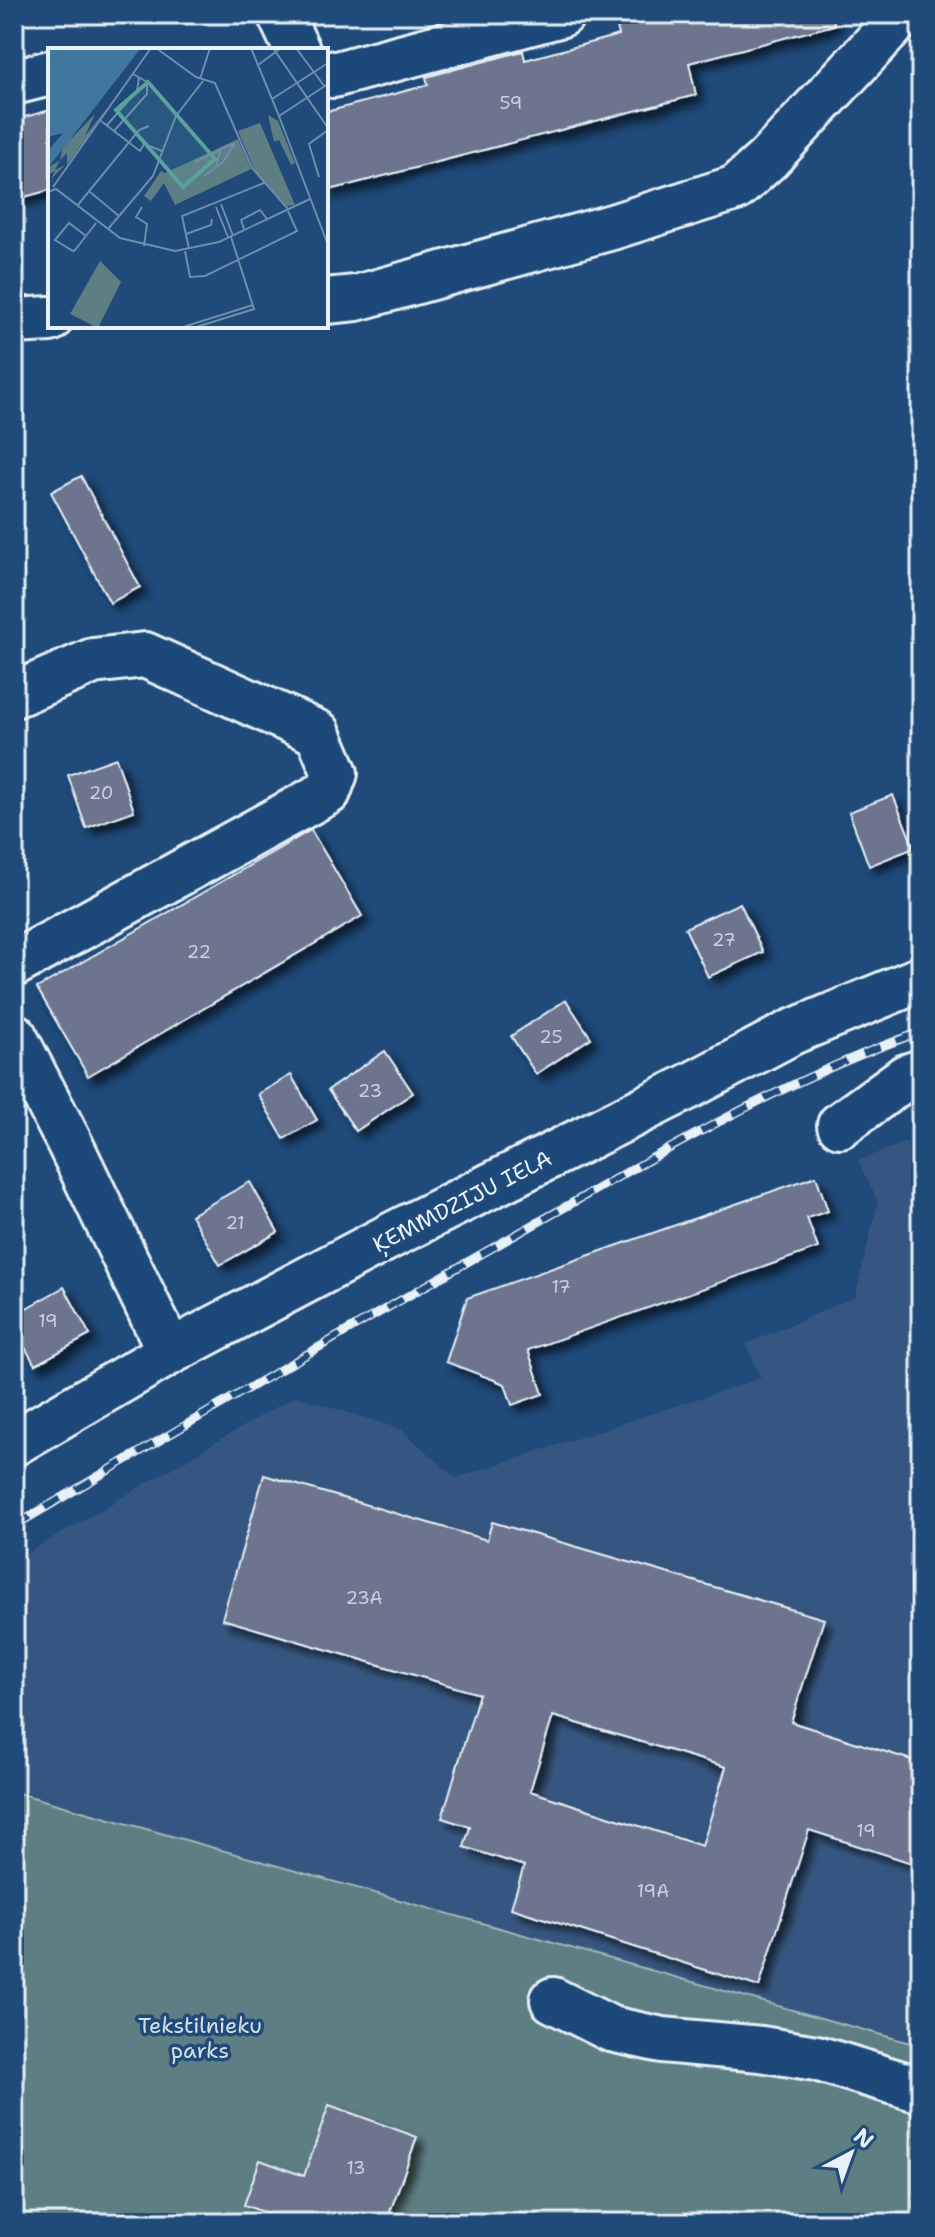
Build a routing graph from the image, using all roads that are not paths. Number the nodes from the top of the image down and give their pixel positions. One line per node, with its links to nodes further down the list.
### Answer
1 (280, 14): 4 (street)
2 (562, 14): 6 (street)
3 (903, 14): 8 (street)
4 (296, 48)
5 (48, 74): 7 (street)
6 (328, 74)
7 (14, 82)
8 (328, 301)
9 (48, 319): 10 (street)
10 (14, 321)
11 (14, 695): 12 (street)
12 (14, 964)
13 (921, 979): 17 (street, ĶEMMDZIJU IELA)
14 (14, 1036): 17 (street)
15 (921, 1072): 16 (street)
16 (840, 1125)
17 (170, 1352): 18 (street, ĶEMMDZIJU IELA)
18 (14, 1443)
19 (553, 2000): 20 (street)
20 (921, 2090)

